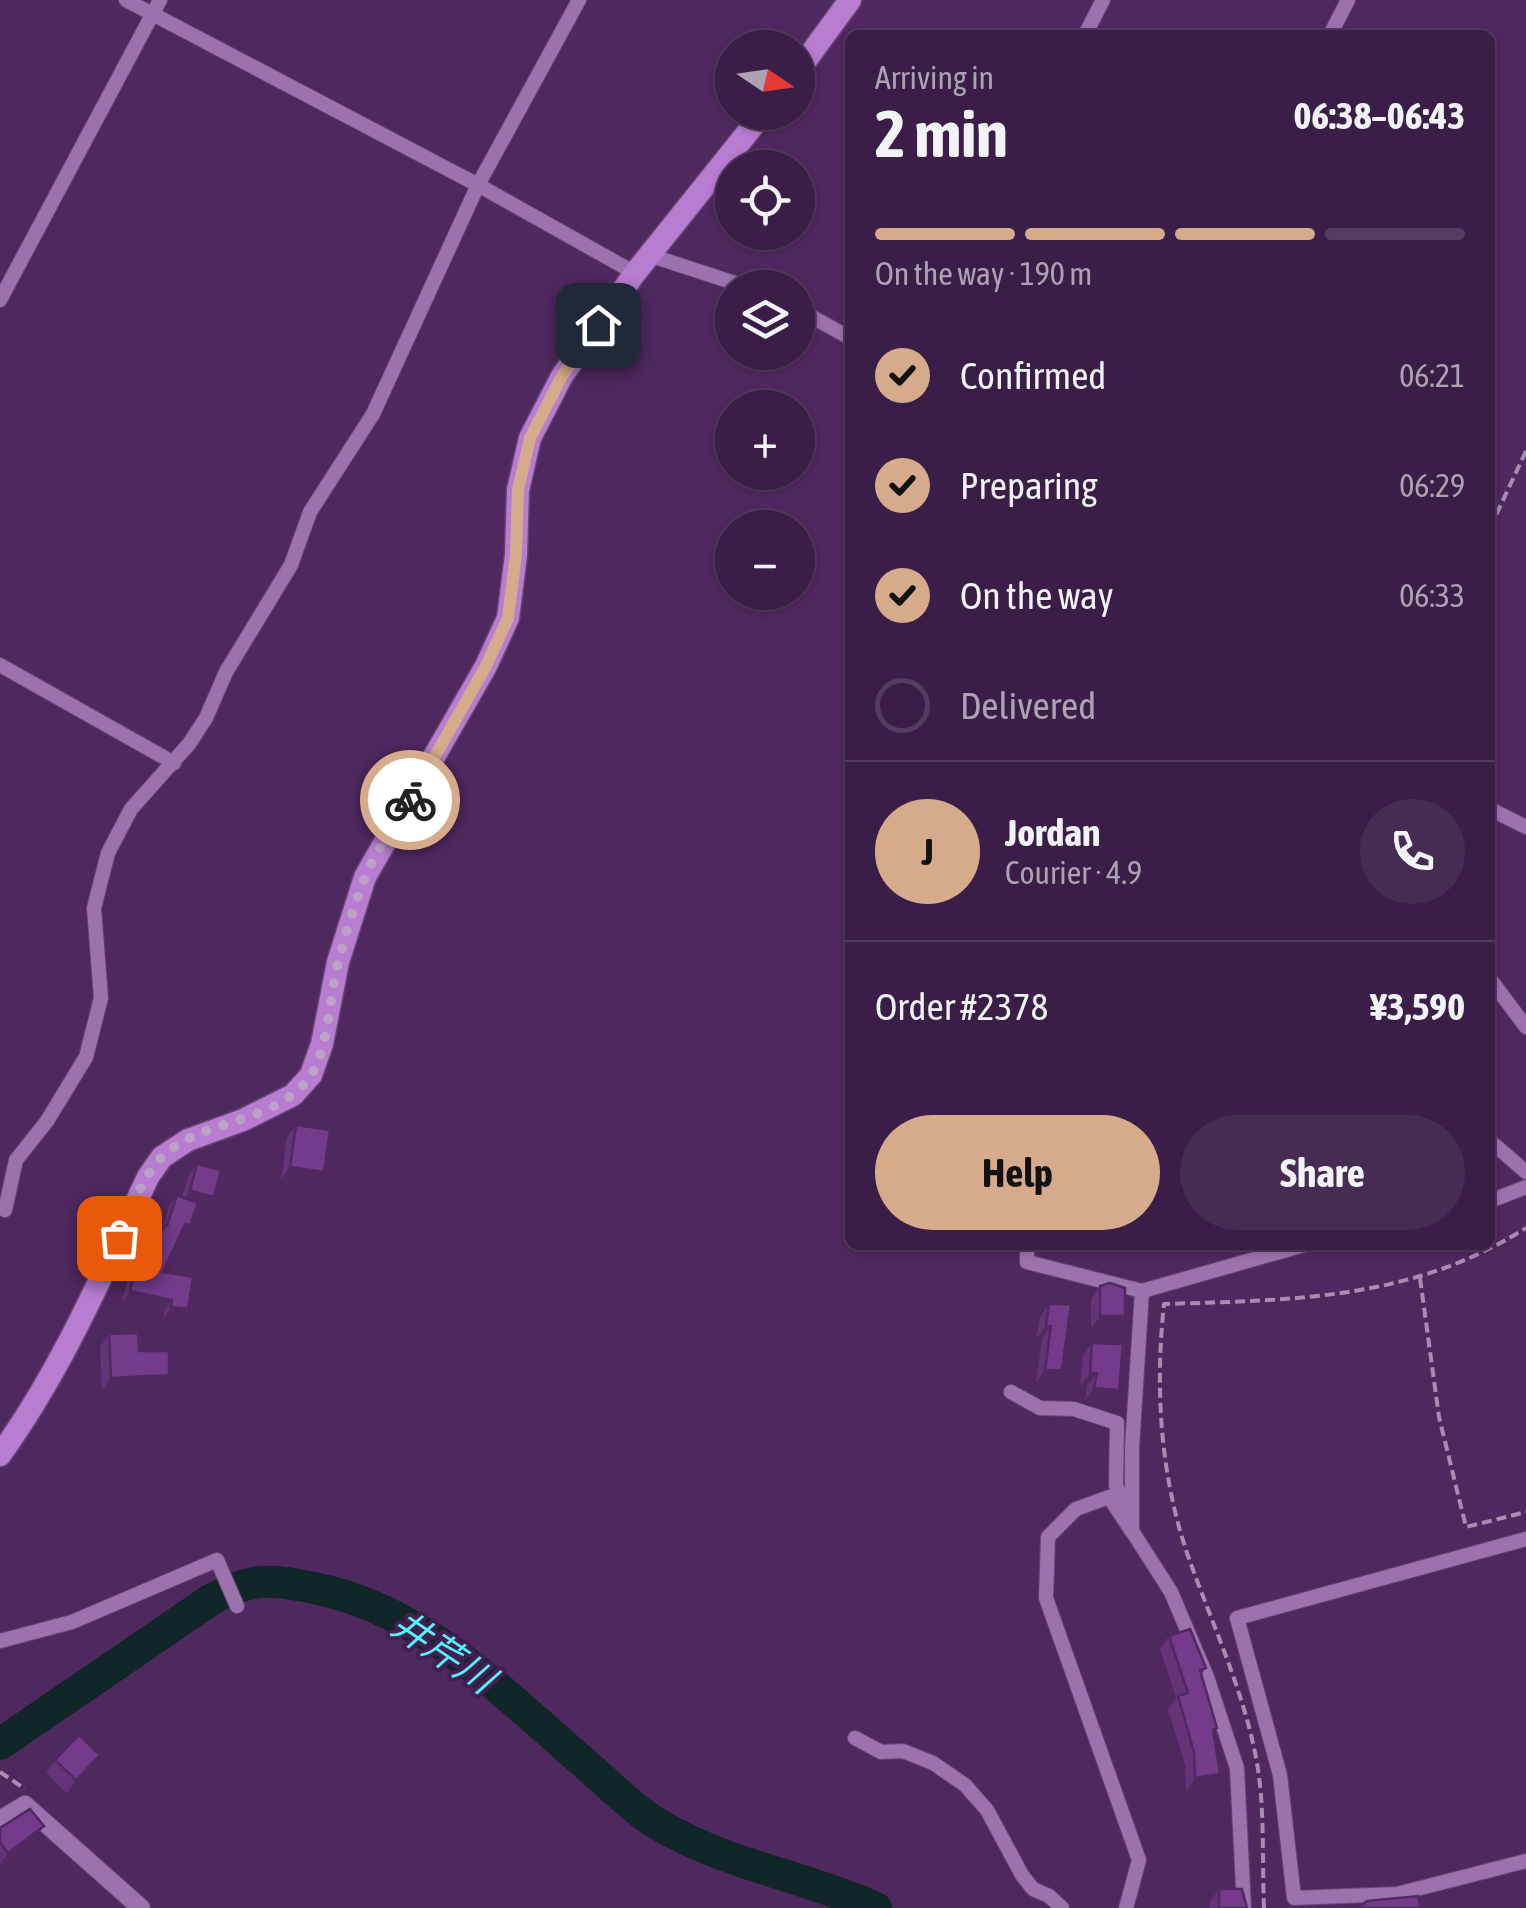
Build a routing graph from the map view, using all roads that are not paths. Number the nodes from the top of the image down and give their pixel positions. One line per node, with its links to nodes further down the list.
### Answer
1 (126, 0): 7 (street)
2 (160, 0): 7 (street)
3 (579, 0): 12 (street)
4 (850, 0): 10 (main road)
5 (1104, 0): 8 (street)
6 (1348, 0): 9 (street)
7 (152, 14): 12 (street); 15 (street)
8 (1088, 30)
9 (1333, 30)
10 (815, 48)
11 (750, 130): 13 (main road)
12 (478, 185): 13 (street); 19 (street)
13 (642, 264): 14 (street); 33 (main road)
14 (715, 280)
15 (0, 300)
16 (815, 318): 17 (street)
17 (845, 335)
18 (0, 665): 19 (street)
19 (174, 763): 28 (street)
20 (1495, 812): 21 (street)
21 (1526, 827)
22 (1495, 986): 23 (street)
23 (1526, 1027)
24 (1495, 1145): 25 (street)
25 (1526, 1172)
26 (1526, 1188): 27 (street)
27 (1495, 1199)
28 (5, 1210)
29 (1027, 1250): 31 (street)
30 (1286, 1250): 31 (street)
31 (1142, 1291): 34 (street)
32 (1011, 1392): 34 (street)
33 (0, 1455)
34 (1132, 1531): 43 (street); 44 (street)
35 (1526, 1539): 40 (street)
36 (236, 1606): 37 (street)
37 (0, 1641)
38 (855, 1738): 42 (street)
39 (0, 1820): 41 (street)
40 (1526, 1861)
41 (141, 1908)
42 (1062, 1908)
43 (1126, 1908)
44 (1244, 1908)

